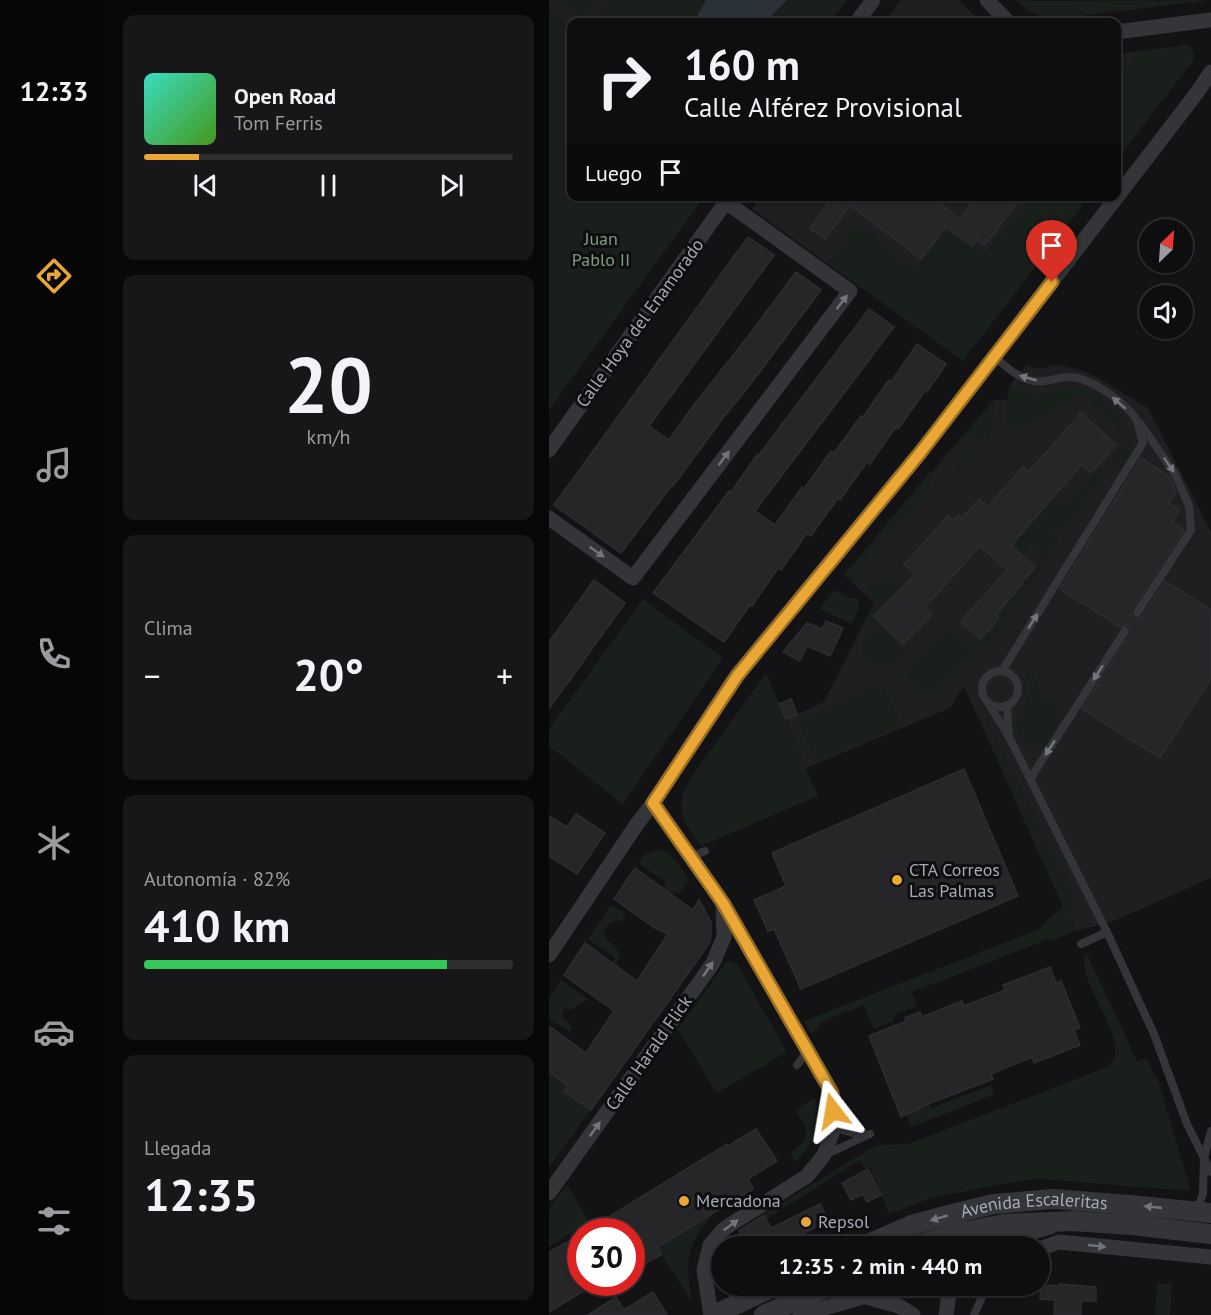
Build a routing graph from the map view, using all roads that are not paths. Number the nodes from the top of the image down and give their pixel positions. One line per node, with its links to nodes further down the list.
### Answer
1 (873, 0): 3 (street)
2 (987, 0): 4 (street)
3 (860, 18)
4 (1004, 18)
5 (1211, 20): 6 (street)
6 (1121, 31)
7 (1211, 72): 8 (street)
8 (1121, 192)
9 (727, 201): 16 (street, Calle Hoya del Enamorado)
10 (731, 201): 17 (street, one-way to 10)
11 (1114, 201): 12 (street)
12 (995, 357): 13 (lane, one-way to 12); 25 (street)
13 (1135, 417): 14 (lane); 15 (lane)
14 (1143, 442): 15 (lane); 20 (lane, one-way to 14)
15 (1153, 442): 18 (lane, one-way to 18)
16 (549, 450)
17 (549, 518)
18 (1137, 612)
19 (1125, 631): 24 (lane, one-way to 24)
20 (1002, 671): 21 (lane); 22 (lane)
21 (989, 704): 22 (lane); 23 (lane)
22 (1007, 705): 23 (lane)
23 (1009, 737): 24 (lane)
24 (1030, 779): 27 (lane)
25 (653, 803): 26 (street); 29 (street)
26 (723, 903): 30 (street); 37 (street, Calle Harald Flick, one-way to 26)
27 (1107, 932): 28 (lane); 35 (lane)
28 (1081, 944)
29 (549, 955)
30 (807, 1051): 31 (lane); 32 (street)
31 (797, 1065)
32 (834, 1128): 34 (street); 34 (lane)
33 (1211, 1131): 35 (lane)
34 (824, 1155): 52 (street, one-way to 34)
35 (1204, 1158): 36 (lane); 38 (lane)
36 (1211, 1172)
37 (549, 1193)
38 (1204, 1212): 41 (street, Avenida Escaleritas, one-way to 41)
39 (1072, 1221): 40 (street, Avenida Escaleritas); 42 (street, Avenida Escaleritas); 43 (street)
40 (1211, 1234)
41 (887, 1236)
42 (947, 1236)
43 (1018, 1236)
44 (1050, 1245): 45 (street, one-way to 45)
45 (1211, 1257)
46 (754, 1296): 52 (street)
47 (807, 1296): 53 (street)
48 (868, 1296): 50 (street)
49 (949, 1296): 56 (street)
50 (863, 1297): 54 (street); 55 (street)
51 (982, 1297): 57 (lane)
52 (713, 1315)
53 (764, 1315)
54 (800, 1315)
55 (913, 1315)
56 (946, 1315)
57 (974, 1315)

